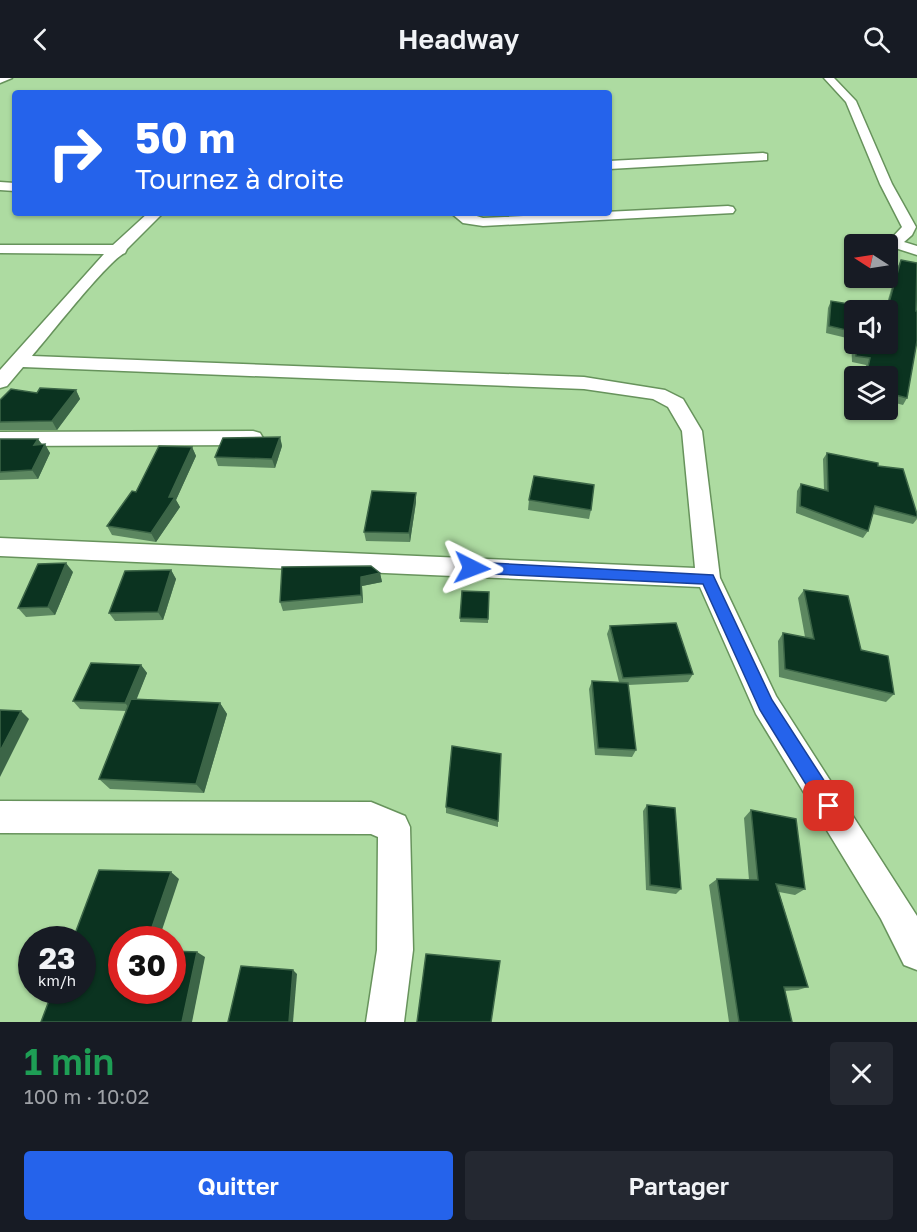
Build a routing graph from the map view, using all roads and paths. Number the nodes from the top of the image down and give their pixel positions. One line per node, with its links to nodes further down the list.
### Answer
1 (7, 78): 3 (street)
2 (829, 78): 13 (street)
3 (0, 80)
4 (763, 157): 5 (street)
5 (612, 165)
6 (728, 210): 10 (street)
7 (153, 216): 12 (street)
8 (462, 216): 9 (street)
9 (606, 216)
10 (612, 216)
11 (0, 249): 12 (street)
12 (120, 250): 14 (street)
13 (917, 251)
14 (18, 361): 15 (street); 19 (street)
15 (0, 382)
16 (277, 438): 17 (street)
17 (0, 439)
18 (0, 547): 19 (street)
19 (708, 579): 21 (street)
20 (0, 817): 22 (street)
21 (917, 952)
22 (385, 1022)

